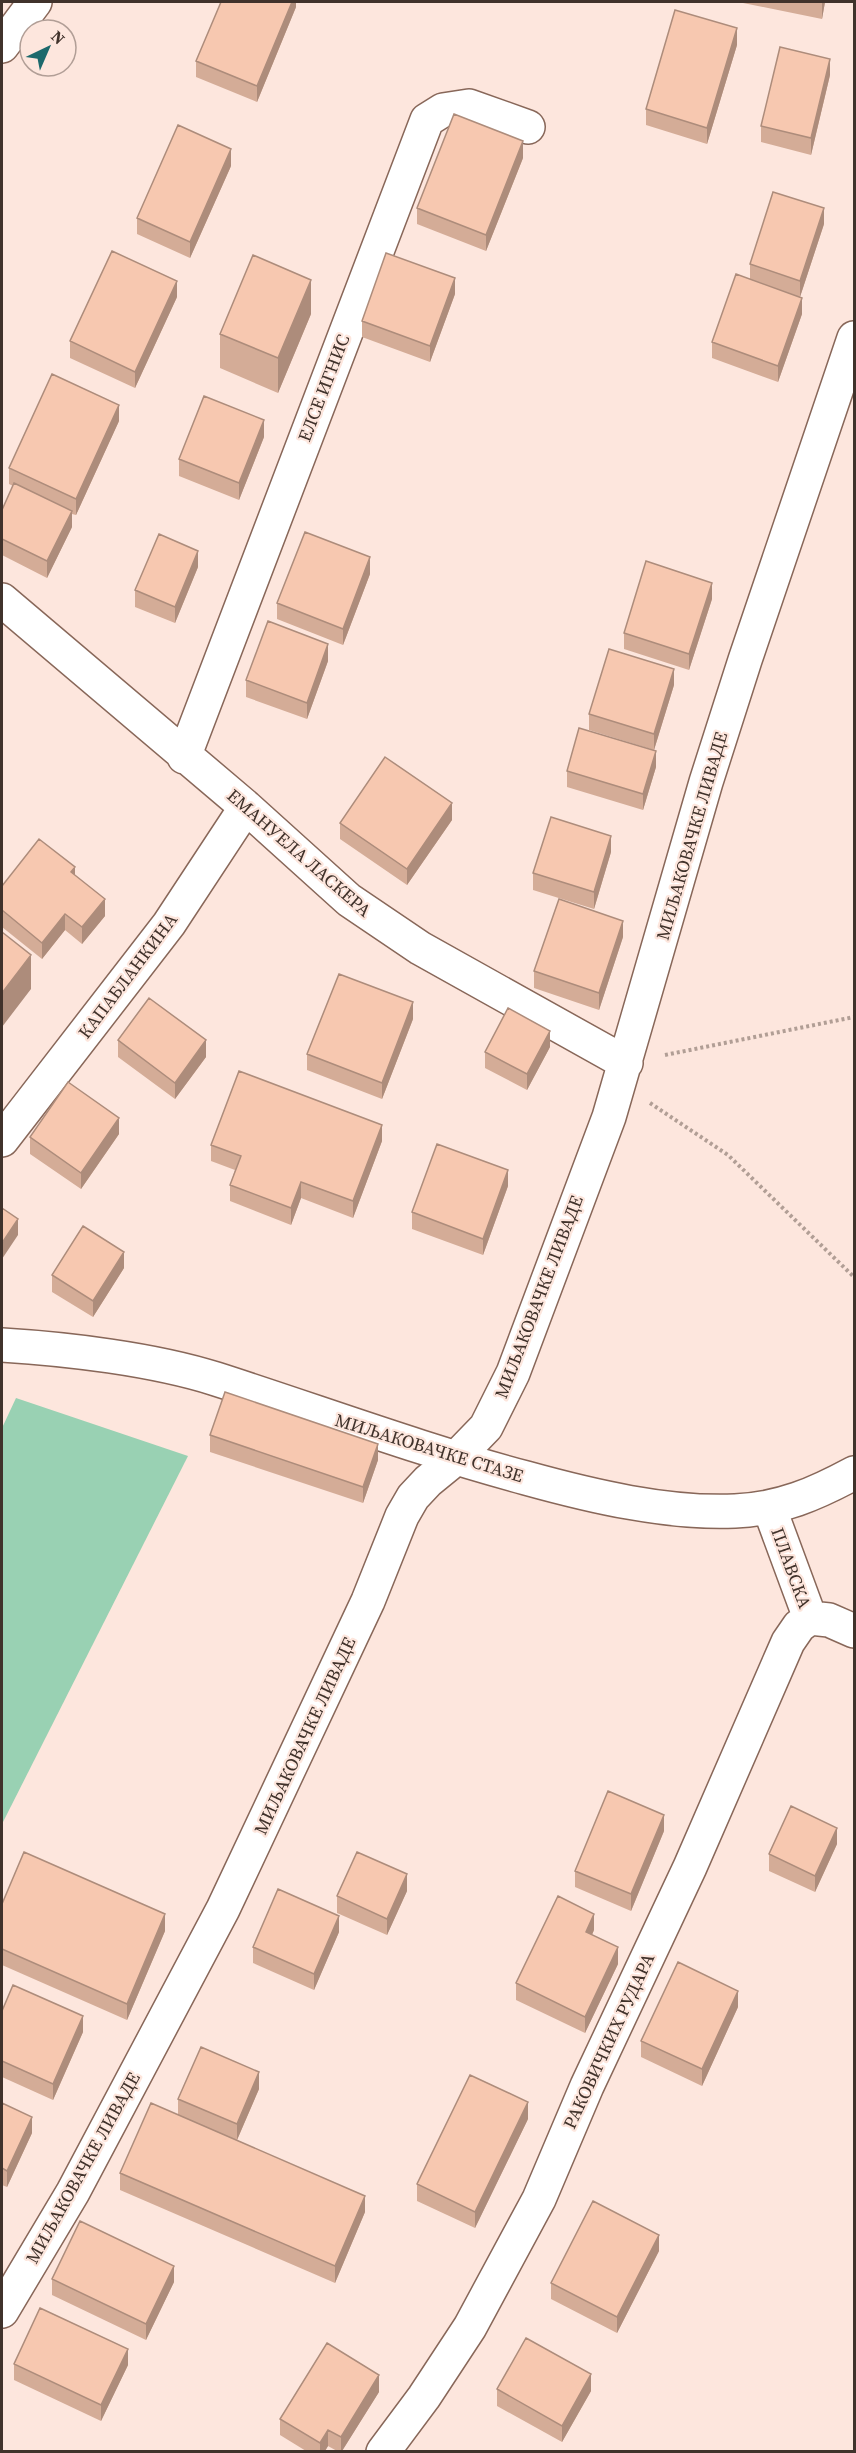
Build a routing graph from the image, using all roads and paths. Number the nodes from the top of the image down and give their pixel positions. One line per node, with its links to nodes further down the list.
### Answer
1 (34, 2): 2 (street)
2 (2, 46)
3 (528, 127): 6 (street, ЕЛСЕ ИГНИС)
4 (855, 338): 9 (street, МИЉАКОВАЧКЕ ЛИВАДЕ)
5 (2, 600): 6 (street, ЕМАНУЕЛА ЛАСКЕРА)
6 (184, 757): 7 (street, ЕМАНУЕЛА ЛАСКЕРА)
7 (246, 807): 9 (street, ЕМАНУЕЛА ЛАСКЕРА); 10 (street, КАПАБЛАНКИНА)
8 (855, 1017): 9 (path)
9 (623, 1073): 11 (path); 13 (street, МИЉАКОВАЧКЕ ЛИВАДЕ)
10 (2, 1140)
11 (855, 1277)
12 (2, 1345): 13 (street, МИЉАКОВАЧКЕ СТАЗЕ)
13 (455, 1459): 15 (street, МИЉАКОВАЧКЕ СТАЗЕ); 18 (street, МИЉАКОВАЧКЕ ЛИВАДЕ)
14 (855, 1473): 15 (street, МИЉАКОВАЧКЕ СТАЗЕ)
15 (769, 1507): 16 (street, ПЛАВСКА)
16 (810, 1618): 17 (street, ПЛАВСКА); 19 (street, РАКОВИЧКИХ РУДАРА)
17 (855, 1631)
18 (2, 2311)
19 (383, 2451)

